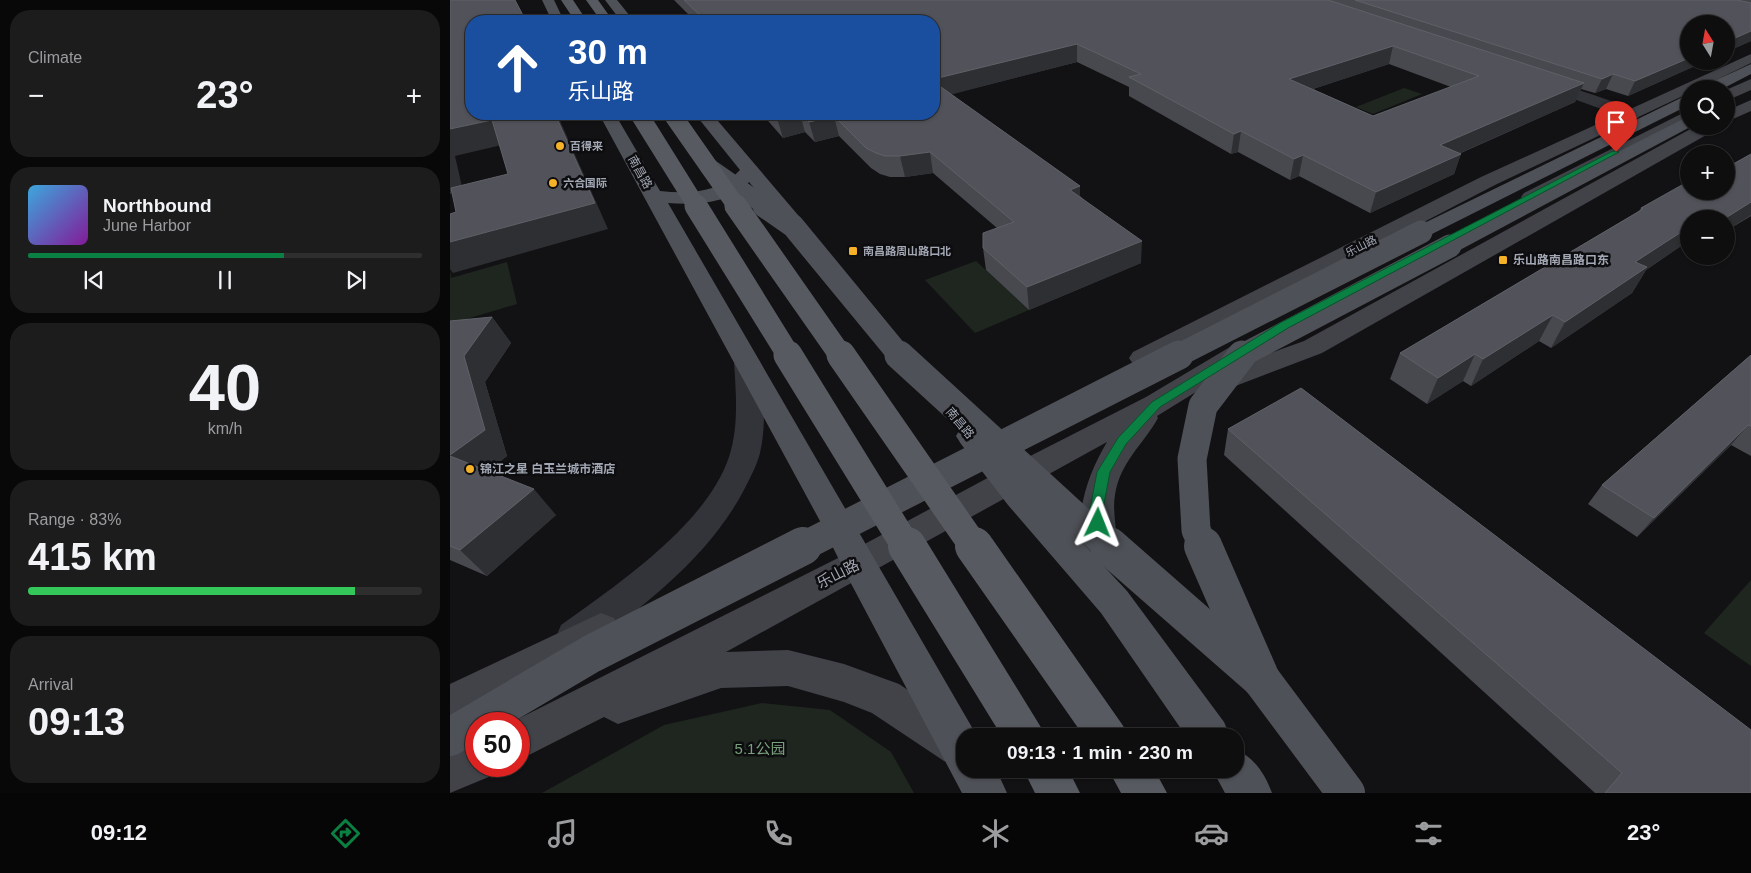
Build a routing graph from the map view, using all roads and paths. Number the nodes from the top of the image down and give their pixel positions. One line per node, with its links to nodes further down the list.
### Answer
1 (548, 0): 9 (main road)
2 (567, 0): 10 (highway)
3 (592, 0): 11 (highway)
4 (611, 0): 12 (main road)
5 (1739, 0): 7 (main road)
6 (1724, 2): 8 (main road)
7 (1751, 3)
8 (1751, 8)
9 (555, 15)
10 (577, 15)
11 (603, 15)
12 (623, 15)
13 (1751, 58): 27 (main road, 乐山路)
14 (1751, 68): 17 (main road)
15 (1751, 74): 18 (main road)
16 (1530, 78): 27 (street)
17 (1727, 80)
18 (1735, 82)
19 (1751, 84): 21 (main road)
20 (1751, 88): 22 (main road)
21 (1735, 92)
22 (1735, 96)
23 (1680, 103): 53 (main road, bridge)
24 (1751, 104): 26 (main road)
25 (1680, 109): 40 (main road, 乐山路)
26 (1735, 113)
27 (1632, 114): 40 (main road, 乐山路)
28 (1680, 119): 39 (main road, 乐山路)
29 (609, 120): 37 (main road, 南昌路)
30 (643, 120): 48 (highway, bridge)
31 (676, 120): 35 (highway, bridge)
32 (708, 120): 36 (main road, 南昌路)
33 (1680, 126): 46 (main road, bridge)
34 (1693, 135): 39 (main road, 乐山路)
35 (709, 167): 46 (main road, bridge); 49 (highway, bridge)
36 (749, 169): 37 (main road); 40 (main road, 南昌路)
37 (653, 196): 38 (main road, 南昌路)
38 (747, 362): 42 (main road, 南昌路); 45 (street)
39 (1156, 404): 41 (main road, 乐山路); 44 (main road)
40 (976, 443): 41 (main road, 南昌路); 42 (main road, 乐山路)
41 (1006, 482): 43 (main road, 乐山路); 44 (main road, 南昌路)
42 (834, 516): 43 (main road, 南昌路); 45 (main road, 乐山路)
43 (858, 564): 51 (main road, 乐山路); 54 (main road, 南昌路)
44 (1114, 602): 50 (main road, 南昌路)
45 (550, 655): 47 (main road, 乐山路)
46 (1261, 679): 66 (main road, bridge)
47 (450, 704)
48 (1019, 728)
49 (1101, 728)
50 (1204, 728)
51 (530, 734)
52 (530, 736): 55 (main road)
53 (450, 737)
54 (956, 740)
55 (956, 751)
56 (465, 766): 57 (main road)
57 (450, 773)
58 (977, 778): 62 (main road, 南昌路)
59 (1050, 778): 63 (highway)
60 (1135, 778): 64 (highway)
61 (1240, 778): 65 (main road)
62 (986, 793)
63 (1059, 793)
64 (1146, 793)
65 (1251, 793)
66 (1346, 793)

